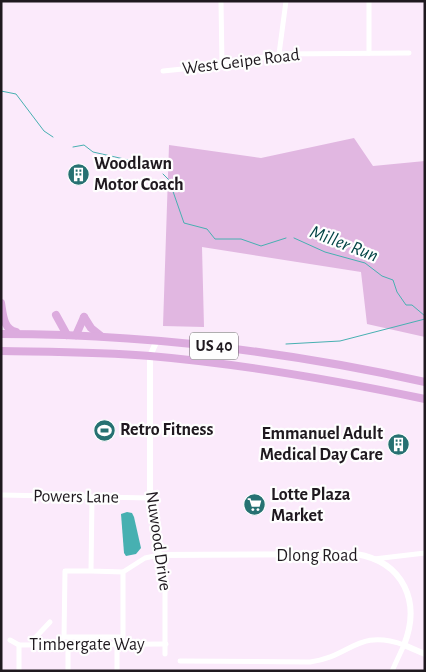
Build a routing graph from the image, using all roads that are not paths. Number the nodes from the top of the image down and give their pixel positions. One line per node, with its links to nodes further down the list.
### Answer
1 (221, 1): 7 (street)
2 (286, 1): 6 (street)
3 (369, 1): 4 (street)
4 (369, 53): 5 (street, West Geipe Road); 6 (street, West Geipe Road)
5 (409, 53)
6 (279, 54): 7 (street, West Geipe Road)
7 (222, 65): 8 (street, West Geipe Road)
8 (163, 71)
9 (1, 303): 12 (main road)
10 (56, 315): 13 (main road)
11 (1, 334): 12 (main road, US 40)
12 (33, 334): 13 (main road, US 40)
13 (71, 335): 14 (main road, US 40); 14 (main road)
14 (102, 336): 15 (main road, US 40)
15 (157, 340): 17 (street, Nuwood Drive); 18 (main road, US 40)
16 (1, 351): 17 (main road, US 40)
17 (150, 356): 19 (main road, US 40); 22 (street, Nuwood Drive)
18 (425, 382)
19 (425, 398)
20 (1, 495): 21 (street, Powers Lane)
21 (92, 498): 22 (street, Powers Lane); 26 (street)
22 (150, 498): 24 (street, Nuwood Drive)
23 (425, 553): 25 (street)
24 (159, 555): 25 (street, Dlong Road); 27 (street); 31 (street, Nuwood Drive)
25 (374, 559): 35 (street, Dlong Road)
26 (91, 572): 27 (street); 27 (street)
27 (123, 572)
28 (50, 622): 33 (street)
29 (10, 640): 32 (street, Timbergate Way)
30 (117, 644): 31 (street, Timbergate Way); 34 (street, Timbergate Way); 41 (street)
31 (166, 644): 36 (street, Nuwood Drive)
32 (19, 645): 33 (street, Timbergate Way); 39 (street)
33 (34, 645): 34 (street, Timbergate Way)
34 (68, 645): 40 (street)
35 (404, 645): 37 (street); 38 (street); 42 (street, Dlong Road)
36 (165, 654)
37 (425, 654)
38 (180, 661)
39 (19, 671)
40 (68, 671)
41 (117, 671)
42 (392, 671)

